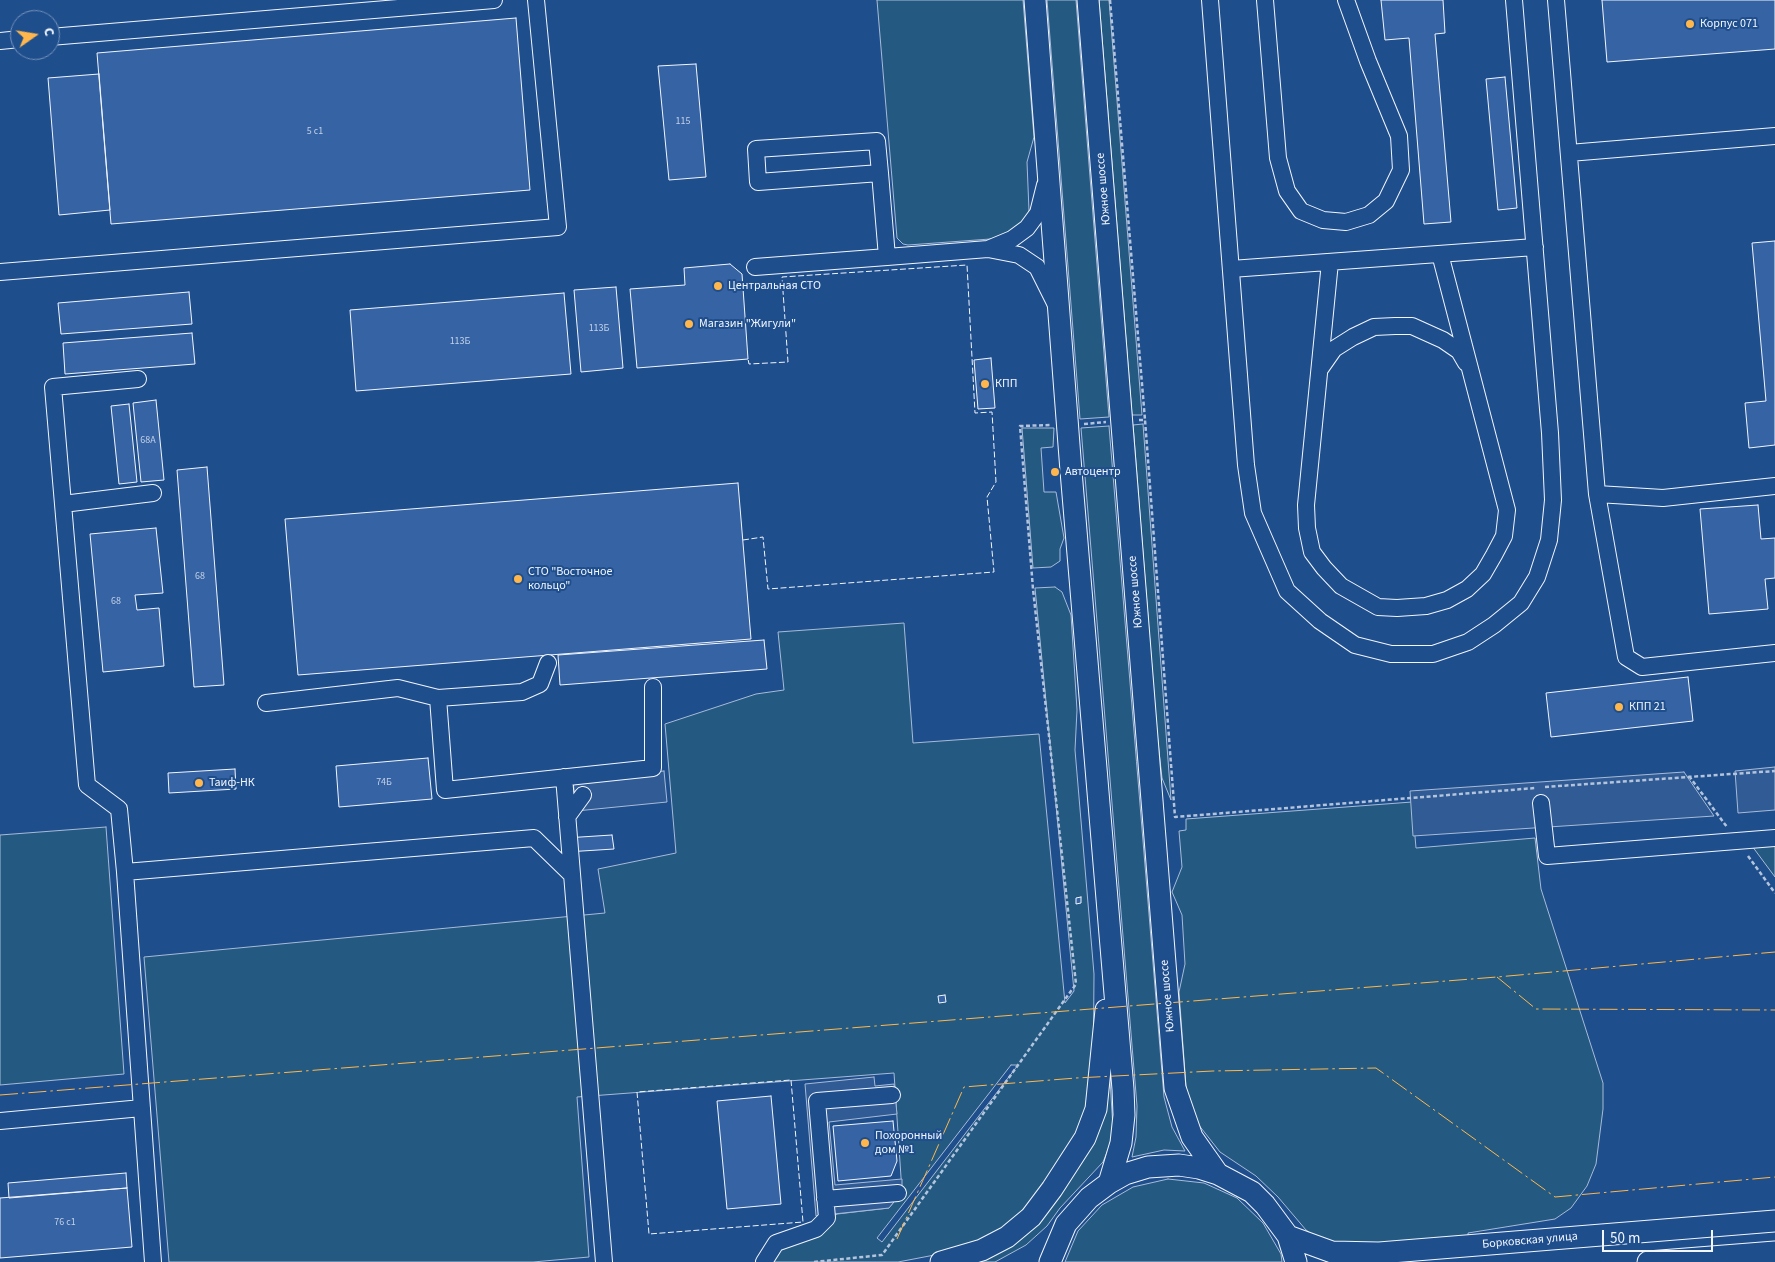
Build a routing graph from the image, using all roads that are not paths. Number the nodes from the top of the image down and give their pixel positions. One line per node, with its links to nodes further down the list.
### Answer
1 (494, 0): 10 (street)
2 (536, 0): 22 (street)
3 (1034, 0): 13 (main road)
4 (1088, 0): 47 (main road, Южное шоссе)
5 (1210, 0): 21 (street)
6 (1265, 0): 7 (street)
7 (1346, 0)
8 (1514, 0): 15 (street)
9 (1556, 0): 12 (street)
10 (60, 36)
11 (1775, 136): 12 (street)
12 (1569, 153): 29 (street)
13 (1048, 163): 16 (street); 23 (main road)
14 (880, 173): 14 (street); 18 (street)
15 (1535, 247): 17 (street); 21 (street)
16 (988, 249): 18 (street); 23 (street)
17 (1440, 254): 19 (street); 25 (street)
18 (887, 257): 20 (street)
19 (1330, 262): 21 (street); 24 (street)
20 (755, 267)
21 (1231, 270)
22 (0, 272)
23 (1059, 316): 43 (main road)
24 (1319, 370): 25 (street); 25 (street)
25 (1471, 371)
26 (138, 379): 30 (street)
27 (1775, 486): 29 (street)
28 (153, 493): 30 (street)
29 (1597, 494): 31 (street)
30 (63, 504): 41 (street)
31 (1775, 653)
32 (548, 663): 34 (street)
33 (653, 687): 36 (street)
34 (438, 698): 35 (street); 36 (street)
35 (266, 703)
36 (564, 777): 39 (street)
37 (583, 795): 39 (street)
38 (1541, 803): 40 (street)
39 (568, 817): 42 (street)
40 (1775, 838)
41 (125, 872): 42 (street); 45 (street)
42 (572, 875): 55 (street)
43 (1108, 908): 48 (main road); 57 (main road)
44 (892, 1095): 50 (street)
45 (142, 1108): 46 (street); 54 (street)
46 (0, 1121)
47 (1218, 1174): 48 (main road); 52 (main road)
48 (1109, 1182): 58 (main road)
49 (898, 1193): 50 (street)
50 (825, 1200): 56 (street)
51 (1775, 1221): 52 (main road, Борковская улица)
52 (1288, 1236): 59 (main road)
53 (1775, 1252): 60 (main road)
54 (153, 1262)
55 (604, 1262)
56 (764, 1262)
57 (941, 1262)
58 (1050, 1262)
59 (1296, 1262)
60 (1648, 1262)

